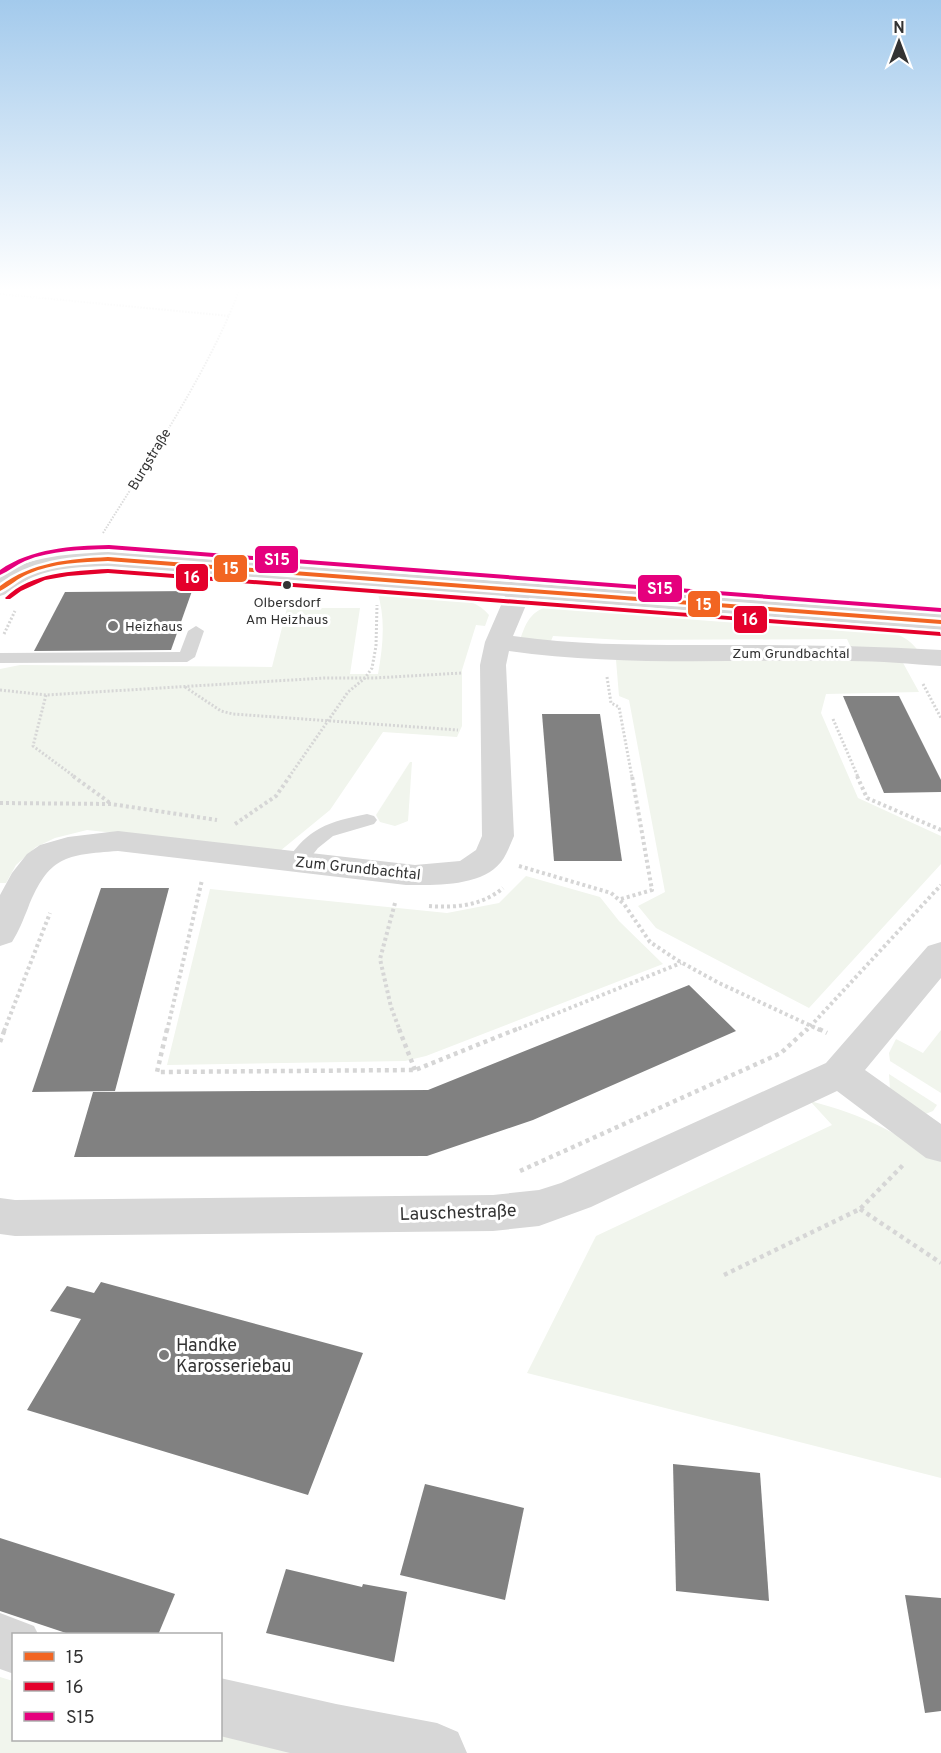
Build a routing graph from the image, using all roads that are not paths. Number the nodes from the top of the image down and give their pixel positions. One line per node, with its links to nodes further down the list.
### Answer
1 (0, 589): 2 (street)
2 (520, 591): 3 (street); 5 (street, Zum Grundbachtal)
3 (939, 627)
4 (196, 631): 6 (lane)
5 (498, 642): 7 (street, Zum Grundbachtal); 9 (street, Zum Grundbachtal)
6 (0, 658)
7 (941, 658)
8 (367, 820): 9 (lane)
9 (296, 862): 10 (street, Zum Grundbachtal)
10 (0, 934)
11 (941, 954): 12 (street, Lauschestraße)
12 (840, 1073): 13 (street); 14 (street, Lauschestraße)
13 (935, 1142)
14 (0, 1216)
15 (222, 1707): 16 (street)
16 (437, 1753)

